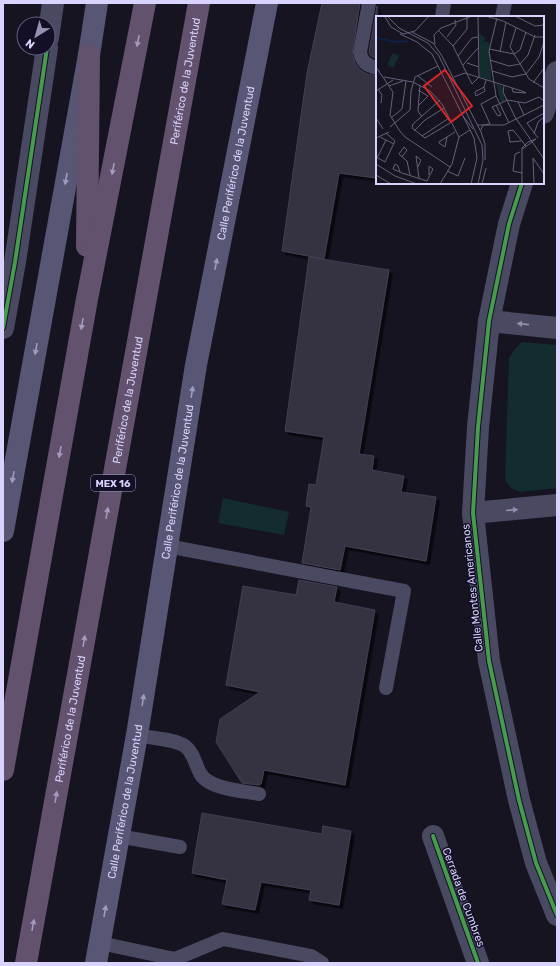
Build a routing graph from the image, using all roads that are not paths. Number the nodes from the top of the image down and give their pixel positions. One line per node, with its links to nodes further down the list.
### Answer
1 (53, 3): 9 (street)
2 (97, 3): 12 (main road)
3 (145, 3): 18 (highway, one-way to 18)
4 (199, 3): 35 (highway, Periférico de la Juventud / MEX 16, one-way to 4)
5 (267, 3): 25 (main road, Calle Periférico de la Juventud, one-way to 5)
6 (369, 3): 14 (lane)
7 (444, 3): 10 (lane)
8 (505, 3): 11 (lane)
9 (51, 16)
10 (442, 16)
11 (502, 16)
12 (89, 55): 18 (highway); 24 (main road, one-way to 24)
13 (46, 56): 20 (street)
14 (376, 68)
15 (557, 72): 16 (street)
16 (549, 103)
17 (522, 184): 19 (street, Calle Montes Americanos)
18 (87, 299): 28 (highway, one-way to 28)
19 (489, 321): 21 (street, one-way to 19); 23 (street, Calle Montes Americanos)
20 (3, 328)
21 (557, 328)
22 (557, 505): 23 (street, one-way to 22)
23 (473, 513): 33 (street, Calle Montes Americanos)
24 (3, 531)
25 (168, 546): 26 (lane); 27 (main road, Calle Periférico de la Juventud, one-way to 25)
26 (386, 688)
27 (137, 735): 29 (lane); 30 (main road, Calle Periférico de la Juventud)
28 (3, 770)
29 (259, 794)
30 (118, 836): 32 (lane); 34 (main road, Calle Periférico de la Juventud, one-way to 30)
31 (433, 836): 37 (street, Cerrada de Cumbres)
32 (180, 848)
33 (557, 915)
34 (98, 953): 36 (lane)
35 (26, 963)
36 (322, 963)
37 (478, 963)

